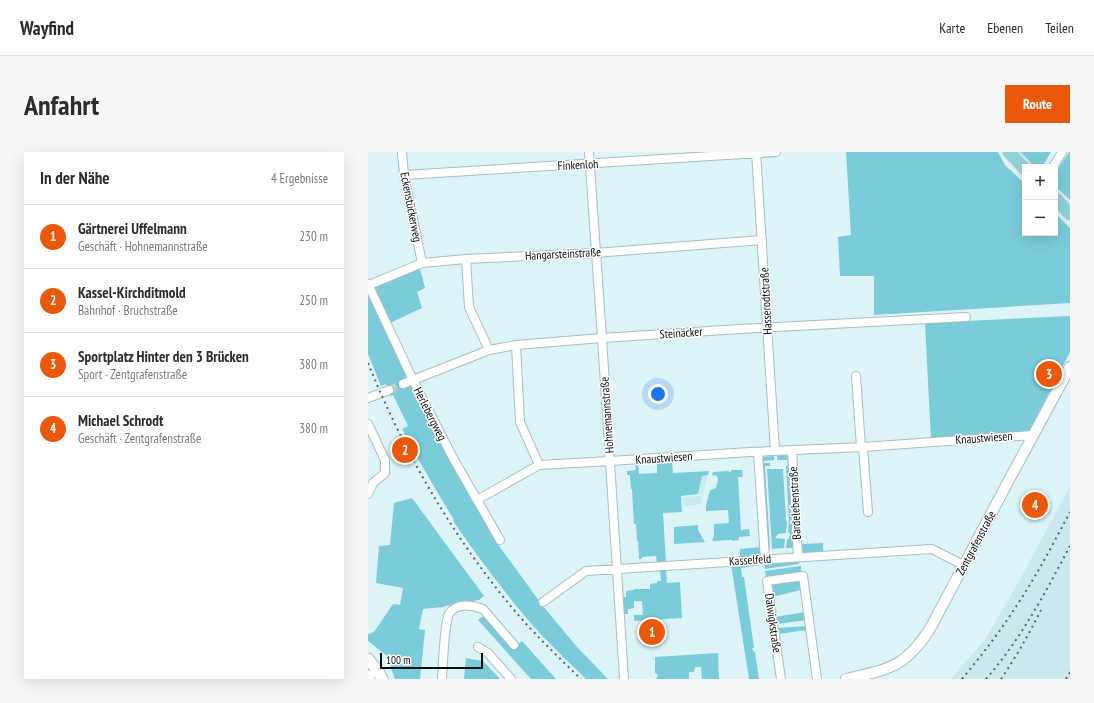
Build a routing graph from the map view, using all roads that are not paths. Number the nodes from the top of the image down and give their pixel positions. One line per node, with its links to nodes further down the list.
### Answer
1 (402, 152): 10 (street, Eckenstückerweg)
2 (589, 152): 7 (street, Hohnemannstraße)
3 (776, 152): 6 (street, Finkenloh)
4 (1009, 152): 9 (main road)
5 (1062, 152): 8 (street)
6 (756, 153): 7 (street, Finkenloh); 13 (street, Hasserodtstraße)
7 (590, 164): 10 (street, Finkenloh); 14 (street, Hohnemannstraße)
8 (1055, 164)
9 (1022, 166)
10 (404, 175): 16 (street, Eckenstückerweg)
11 (1057, 200): 12 (main road)
12 (1070, 214)
13 (762, 240): 14 (street, Hangarsteinstraße); 19 (street, Hasserodtstraße)
14 (595, 253): 15 (street, Hangarsteinstraße); 20 (street, Hohnemannstraße)
15 (466, 259): 16 (street, Hangarsteinstraße); 22 (street)
16 (422, 263): 17 (street, Hangarsteinstraße)
17 (368, 284): 25 (street, Herlebergweg)
18 (966, 317): 19 (street, Steinäcker)
19 (767, 328): 20 (street, Steinäcker); 33 (street, Hasserodtstraße)
20 (602, 338): 21 (street, Steinäcker); 35 (street, Hohnemannstraße)
21 (516, 345): 22 (street, Steinäcker); 36 (street)
22 (489, 350): 25 (street, Steinäcker)
23 (1070, 367): 30 (street, Zentgrafenstraße)
24 (856, 376): 31 (street)
25 (413, 380): 26 (street, Steinäcker); 39 (street, Herlebergweg)
26 (403, 384)
27 (389, 390): 28 (street)
28 (368, 398)
29 (368, 424): 37 (street)
30 (1032, 435): 31 (street, Knaustwiesen); 44 (street, Zentgrafenstraße)
31 (862, 447): 32 (street, Knaustwiesen); 40 (street)
32 (792, 450): 33 (street, Knaustwiesen); 42 (street, Bardelebenstraße)
33 (775, 451): 34 (street, Knaustwiesen)
34 (758, 452): 35 (street, Knaustwiesen); 43 (street)
35 (610, 461): 36 (street, Knaustwiesen); 45 (street, Hohnemannstraße)
36 (538, 465): 39 (street, Knaustwiesen)
37 (370, 481): 38 (street)
38 (368, 494)
39 (477, 500): 41 (street, Herlebergweg)
40 (868, 512)
41 (500, 540)
42 (798, 557): 43 (street, Kasselfeld); 44 (street, Kasselfeld)
43 (765, 559): 45 (street, Kasselfeld)
44 (963, 565): 56 (street, Zentgrafenstraße)
45 (617, 569): 46 (street, Kasselfeld); 53 (street, Hohnemannstraße)
46 (544, 602)
47 (514, 645): 51 (street)
48 (478, 647): 52 (street)
49 (368, 659): 50 (main road)
50 (382, 679)
51 (442, 679)
52 (511, 679)
53 (624, 679)
54 (781, 679): 55 (street, Dalwigkstraße)
55 (817, 679)
56 (846, 679)

